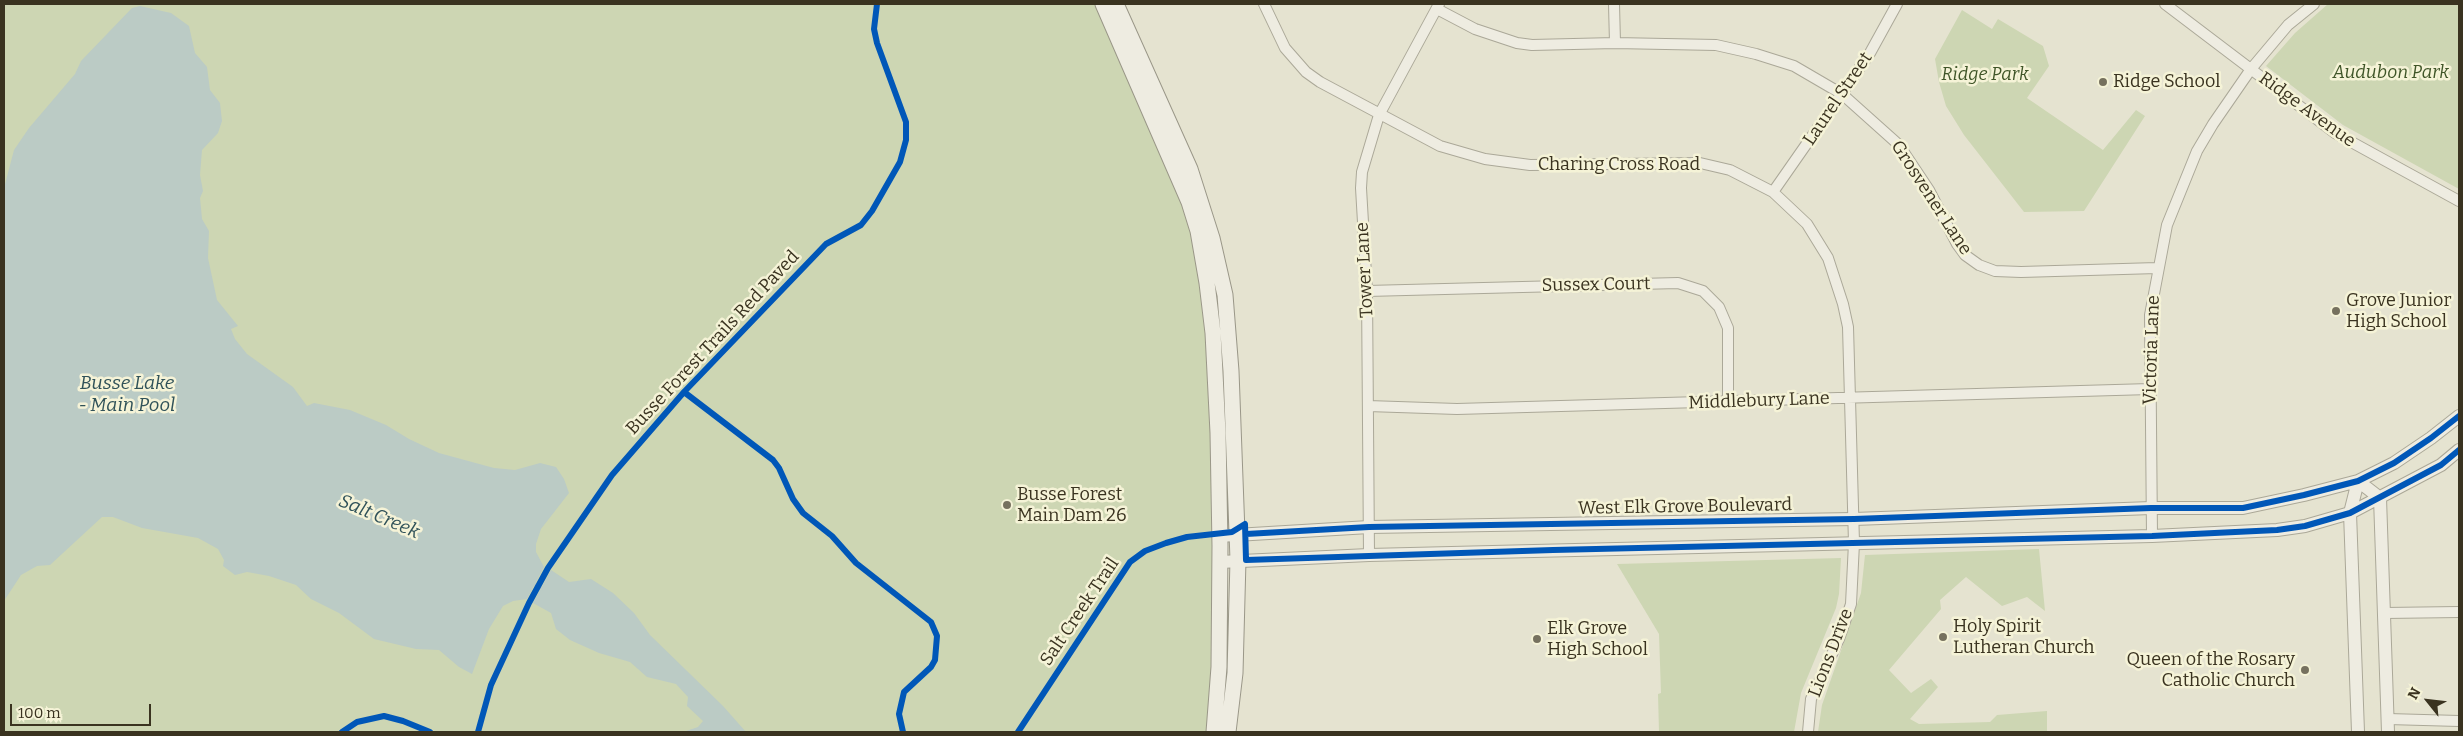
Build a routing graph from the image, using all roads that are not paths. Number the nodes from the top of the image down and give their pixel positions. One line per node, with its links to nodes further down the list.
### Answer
1 (1103, 4): 30 (main road)
2 (1116, 4): 29 (main road)
3 (1264, 4): 12 (street, Charing Cross Road)
4 (1614, 4): 9 (street)
5 (1897, 4): 11 (street, Laurel Street)
6 (2165, 4): 10 (street, Ridge Avenue)
7 (2314, 4): 10 (street, Victoria Lane)
8 (1438, 6): 9 (street, Grosvener Lane); 12 (street, Tower Lane)
9 (1615, 43): 11 (street, Grosvener Lane)
10 (2251, 69): 14 (street, Ridge Avenue); 15 (street, Victoria Lane)
11 (1842, 94): 13 (street, Laurel Street); 15 (street, Grosvener Lane)
12 (1379, 115): 13 (street, Charing Cross Road); 16 (street, Tower Lane)
13 (1773, 192): 18 (street, Charing Cross Road)
14 (2459, 201)
15 (2157, 268): 17 (street, Victoria Lane)
16 (1368, 291): 19 (street, Sussex Court); 20 (street, Tower Lane)
17 (2150, 389): 18 (street, Middlebury Lane); 25 (street, Victoria Lane)
18 (1851, 397): 19 (street, Middlebury Lane); 27 (street, Charing Cross Road)
19 (1728, 403): 20 (street, Middlebury Lane)
20 (1368, 406): 28 (street, Tower Lane)
21 (2459, 416): 23 (street, West Elk Grove Boulevard)
22 (2459, 450): 24 (street)
23 (2358, 481): 24 (street); 25 (street, West Elk Grove Boulevard); 26 (street)
24 (2380, 498): 26 (street); 37 (street)
25 (2151, 508): 27 (street, West Elk Grove Boulevard); 31 (street, Victoria Lane)
26 (2350, 513): 31 (street); 43 (street)
27 (1854, 519): 28 (street, West Elk Grove Boulevard); 32 (street, Charing Cross Road)
28 (1369, 528): 29 (street, West Elk Grove Boulevard); 33 (street, Tower Lane)
29 (1238, 534): 30 (street, West Elk Grove Boulevard); 34 (main road)
30 (1219, 536): 35 (main road)
31 (2152, 536): 32 (street)
32 (1854, 543): 33 (street); 42 (street, Lions Drive)
33 (1369, 555): 34 (street)
34 (1238, 560): 35 (street); 41 (main road)
35 (1220, 562): 40 (main road)
36 (2459, 612): 37 (street)
37 (2385, 613): 38 (street)
38 (2388, 719): 39 (street); 44 (street)
39 (2459, 721)
40 (1214, 732)
41 (1228, 732)
42 (1808, 732)
43 (2358, 732)
44 (2388, 732)

